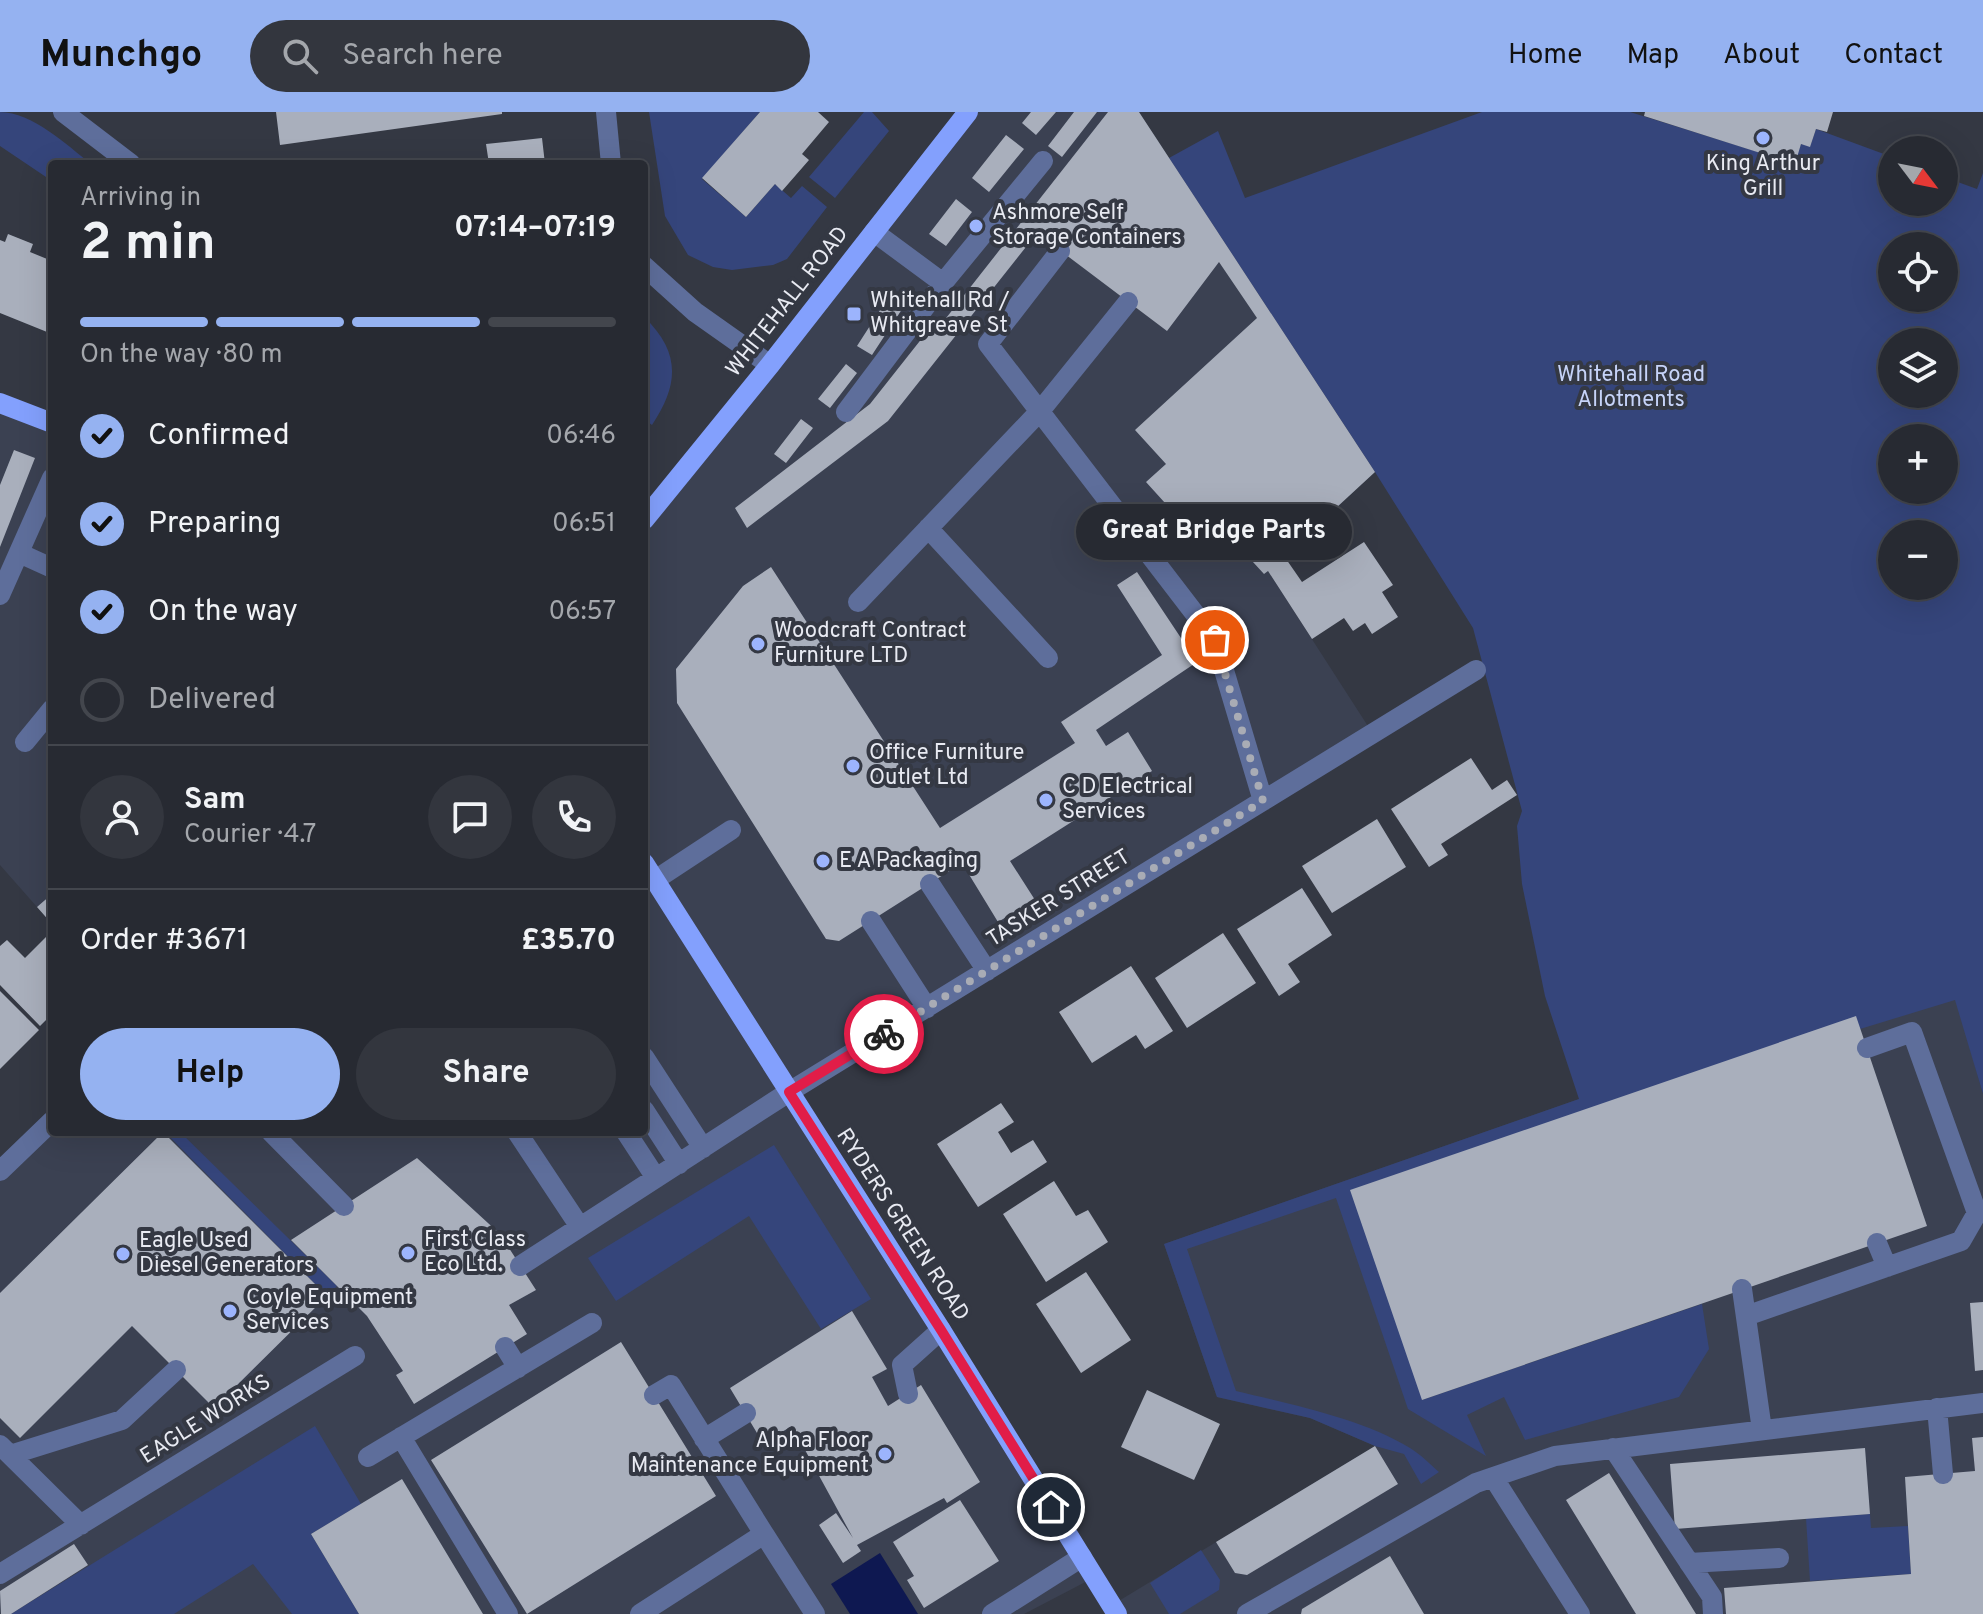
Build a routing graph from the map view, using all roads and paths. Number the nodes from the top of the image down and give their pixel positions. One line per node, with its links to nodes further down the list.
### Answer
1 (63, 112): 4 (street)
2 (606, 112): 5 (street)
3 (968, 112): 7 (main road, WHITEHALL ROAD)
4 (126, 160)
5 (611, 160)
6 (1043, 161): 10 (street)
7 (874, 232): 10 (street); 12 (main road, WHITEHALL ROAD)
8 (1060, 251): 14 (street)
9 (648, 270): 12 (street)
10 (943, 283): 15 (street)
11 (1128, 302): 14 (street)
12 (770, 365): 18 (main road, WHITEHALL ROAD)
13 (0, 403): 16 (main road)
14 (1040, 411): 19 (street); 28 (street)
15 (846, 412)
16 (48, 421)
17 (48, 487): 20 (street)
18 (648, 515)
19 (928, 528): 23 (street); 24 (street)
20 (19, 553): 21 (street); 22 (street)
21 (48, 566)
22 (0, 595)
23 (858, 602)
24 (1048, 658)
25 (1476, 670): 28 (street, TASKER STREET)
26 (48, 714): 27 (street)
27 (25, 742)
28 (1263, 801): 33 (street, TASKER STREET)
29 (731, 830): 30 (street)
30 (649, 872): 37 (main road, RYDERS GREEN ROAD)
31 (930, 884): 33 (street)
32 (871, 921): 34 (street)
33 (987, 971): 34 (street, TASKER STREET)
34 (927, 1008): 37 (street, TASKER STREET)
35 (1867, 1048): 51 (street)
36 (648, 1063): 43 (street)
37 (789, 1092): 43 (street, TASKER STREET); 55 (main road, RYDERS GREEN ROAD)
38 (648, 1116): 44 (street)
39 (48, 1125): 45 (street)
40 (276, 1136): 47 (street)
41 (520, 1136): 48 (street)
42 (629, 1136): 46 (street)
43 (703, 1148): 44 (street, TASKER STREET)
44 (679, 1164): 46 (street, TASKER STREET)
45 (0, 1171)
46 (656, 1178): 48 (street, TASKER STREET)
47 (344, 1206)
48 (580, 1227): 50 (street, TASKER STREET)
49 (1877, 1243): 51 (street)
50 (520, 1266)
51 (1887, 1267): 53 (street)
52 (1742, 1289): 53 (street)
53 (1746, 1316): 65 (street)
54 (592, 1323): 58 (street)
55 (941, 1330): 60 (street); 75 (main road, RYDERS GREEN ROAD)
56 (505, 1347): 58 (street)
57 (355, 1356): 73 (street, EAGLE WORKS)
58 (518, 1368): 66 (street)
59 (176, 1370): 69 (street)
60 (908, 1394)
61 (654, 1395): 67 (street)
62 (1983, 1403): 63 (street)
63 (1937, 1408): 65 (street); 71 (street)
64 (746, 1413): 67 (street)
65 (1762, 1430): 68 (street)
66 (401, 1437): 70 (street); 79 (street)
67 (704, 1439): 74 (street)
68 (1613, 1448): 72 (street); 77 (street)
69 (5, 1450): 73 (street)
70 (368, 1457)
71 (1943, 1474)
72 (1493, 1477): 84 (street); 85 (street)
73 (81, 1525): 78 (street, EAGLE WORKS)
74 (764, 1534): 80 (street); 81 (street)
75 (1082, 1557): 82 (street); 83 (main road, RYDERS GREEN ROAD)
76 (1779, 1558): 77 (street)
77 (1689, 1563): 86 (street)
78 (0, 1574)
79 (508, 1614)
80 (640, 1614)
81 (815, 1614)
82 (992, 1614)
83 (1117, 1614)
84 (1247, 1614)
85 (1580, 1614)
86 (1713, 1614)

